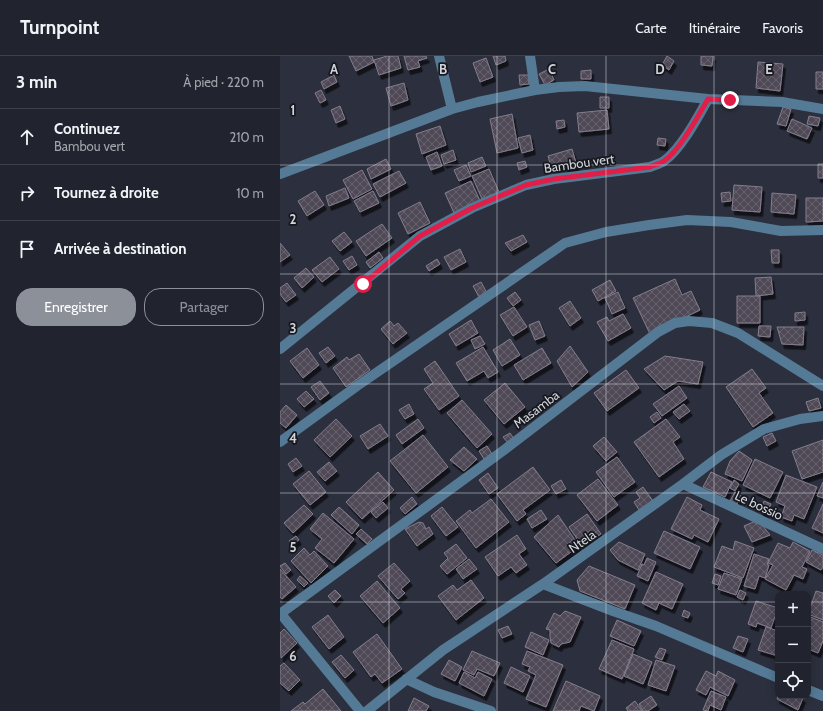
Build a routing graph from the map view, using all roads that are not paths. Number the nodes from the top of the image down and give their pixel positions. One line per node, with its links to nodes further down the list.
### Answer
1 (439, 56): 5 (street)
2 (530, 56): 3 (street)
3 (535, 90): 4 (street); 5 (street)
4 (708, 99): 6 (street); 9 (street, Bambou vert)
5 (452, 109): 7 (street)
6 (823, 109)
7 (280, 174)
8 (823, 230): 12 (street)
9 (280, 349)
10 (823, 386): 16 (street, Masamba)
11 (823, 416): 13 (street, Ntela)
12 (280, 442)
13 (683, 484): 14 (street, Le bossio); 15 (street, Ntela)
14 (823, 549)
15 (543, 584): 17 (street); 18 (street, Ntela)
16 (280, 614): 21 (street)
17 (775, 677)
18 (406, 679): 22 (street, Ntela); 23 (street)
19 (811, 691): 20 (street)
20 (823, 696)
21 (360, 711)
22 (367, 711)
23 (491, 711)

